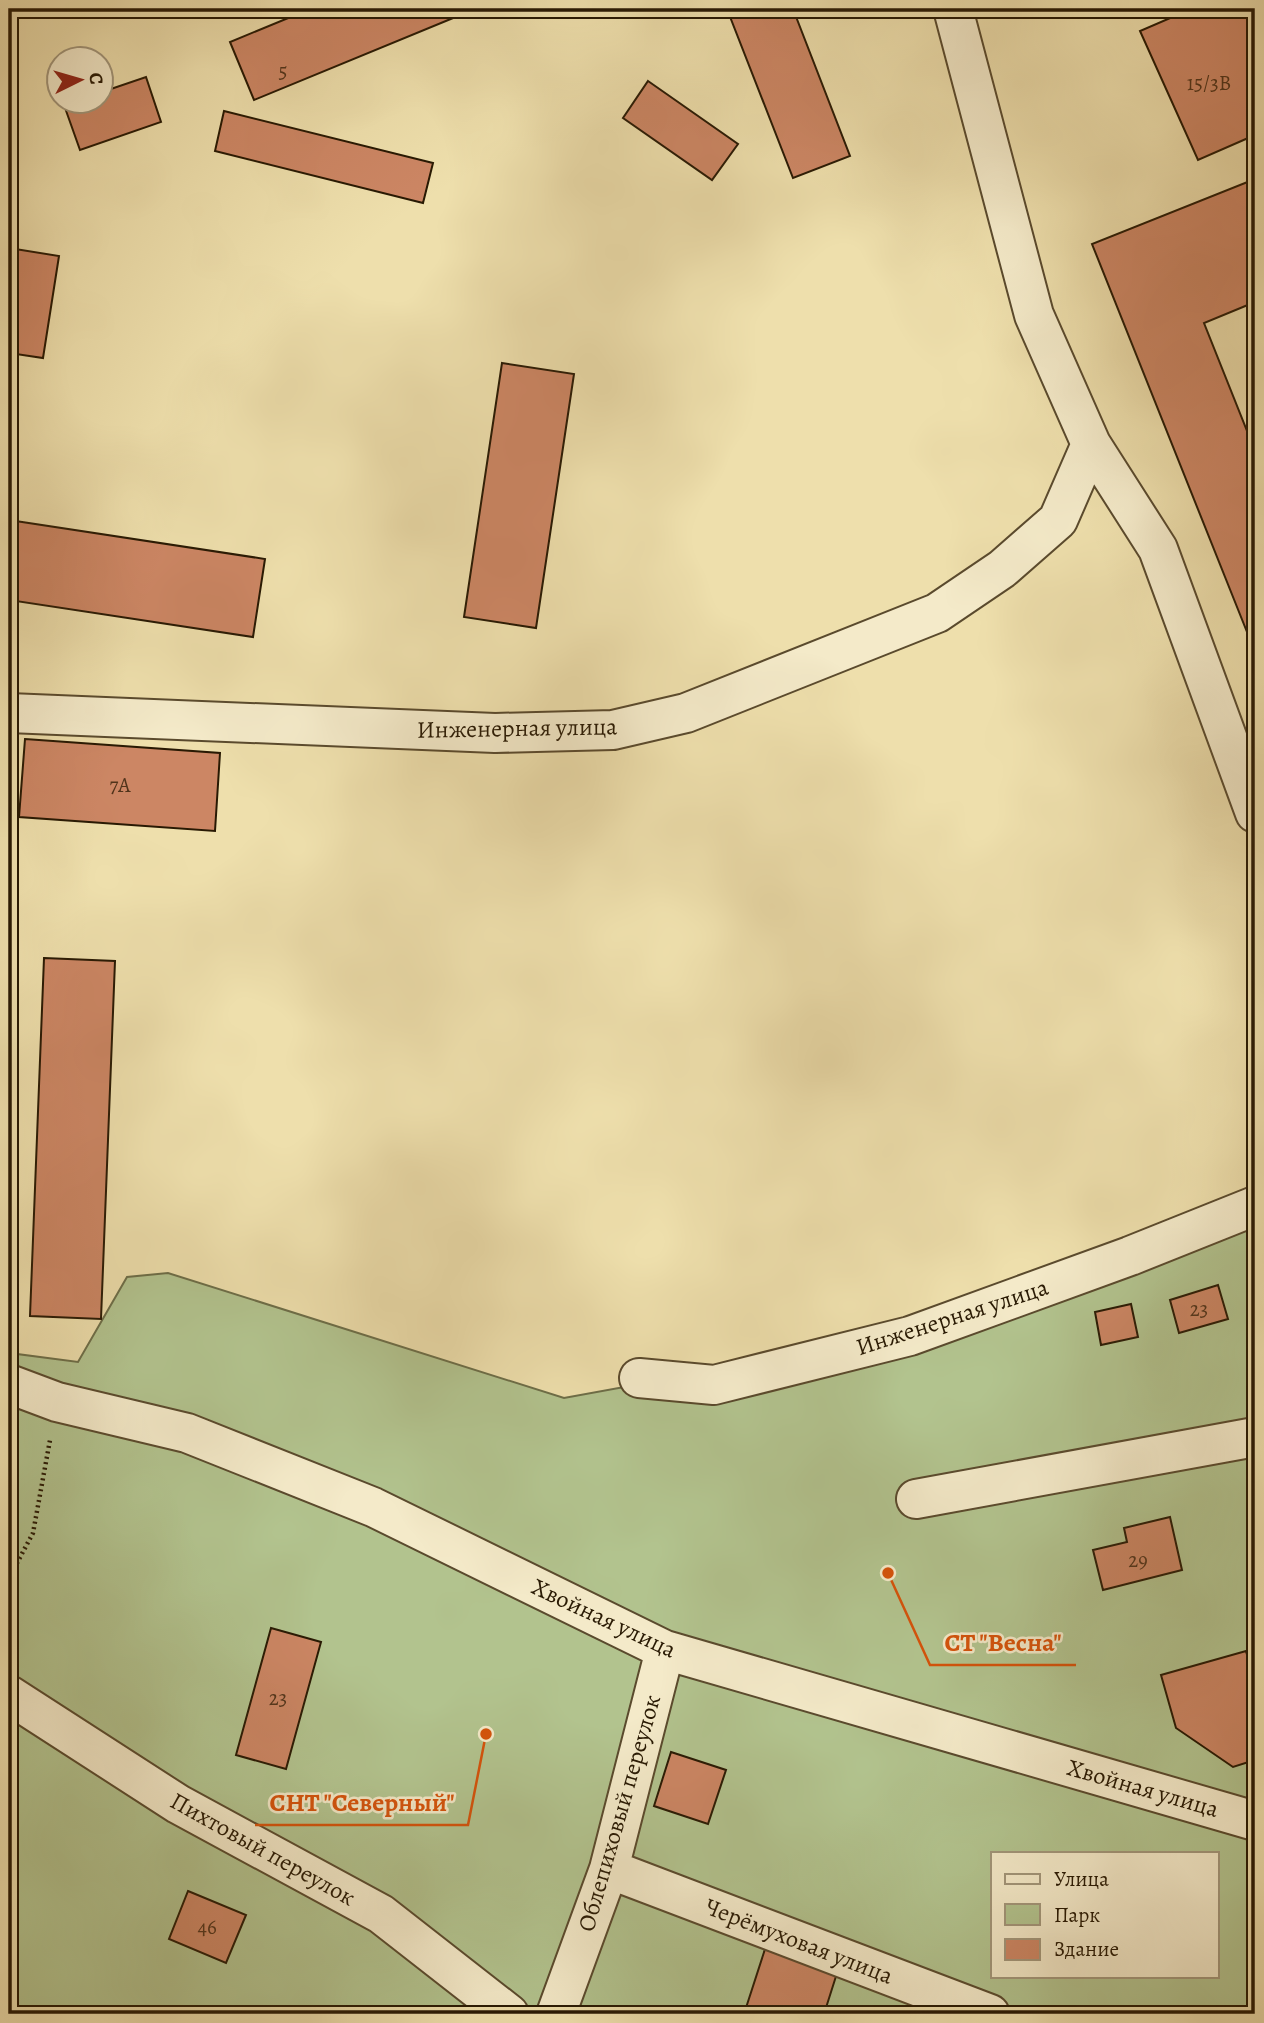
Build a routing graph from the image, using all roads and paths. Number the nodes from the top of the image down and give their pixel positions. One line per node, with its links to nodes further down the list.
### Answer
1 (953, 9): 2 (street)
2 (1091, 444): 3 (street, Инженерная улица); 4 (street)
3 (9, 713)
4 (1255, 813)
5 (1255, 1206): 6 (street, Инженерная улица)
6 (639, 1378)
7 (9, 1384): 8 (street, Хвойная улица)
8 (57, 1402): 11 (path); 12 (street, Хвойная улица)
9 (1255, 1437): 10 (street)
10 (916, 1499)
11 (9, 1578)
12 (665, 1650): 14 (street, Хвойная улица); 15 (street, Облепиховый переулок)
13 (9, 1695): 16 (street, Пихтовый переулок)
14 (1255, 1821)
15 (609, 1868): 17 (street, Облепиховый переулок); 18 (street, Черёмуховая улица)
16 (509, 2014)
17 (556, 2014)
18 (990, 2014)

